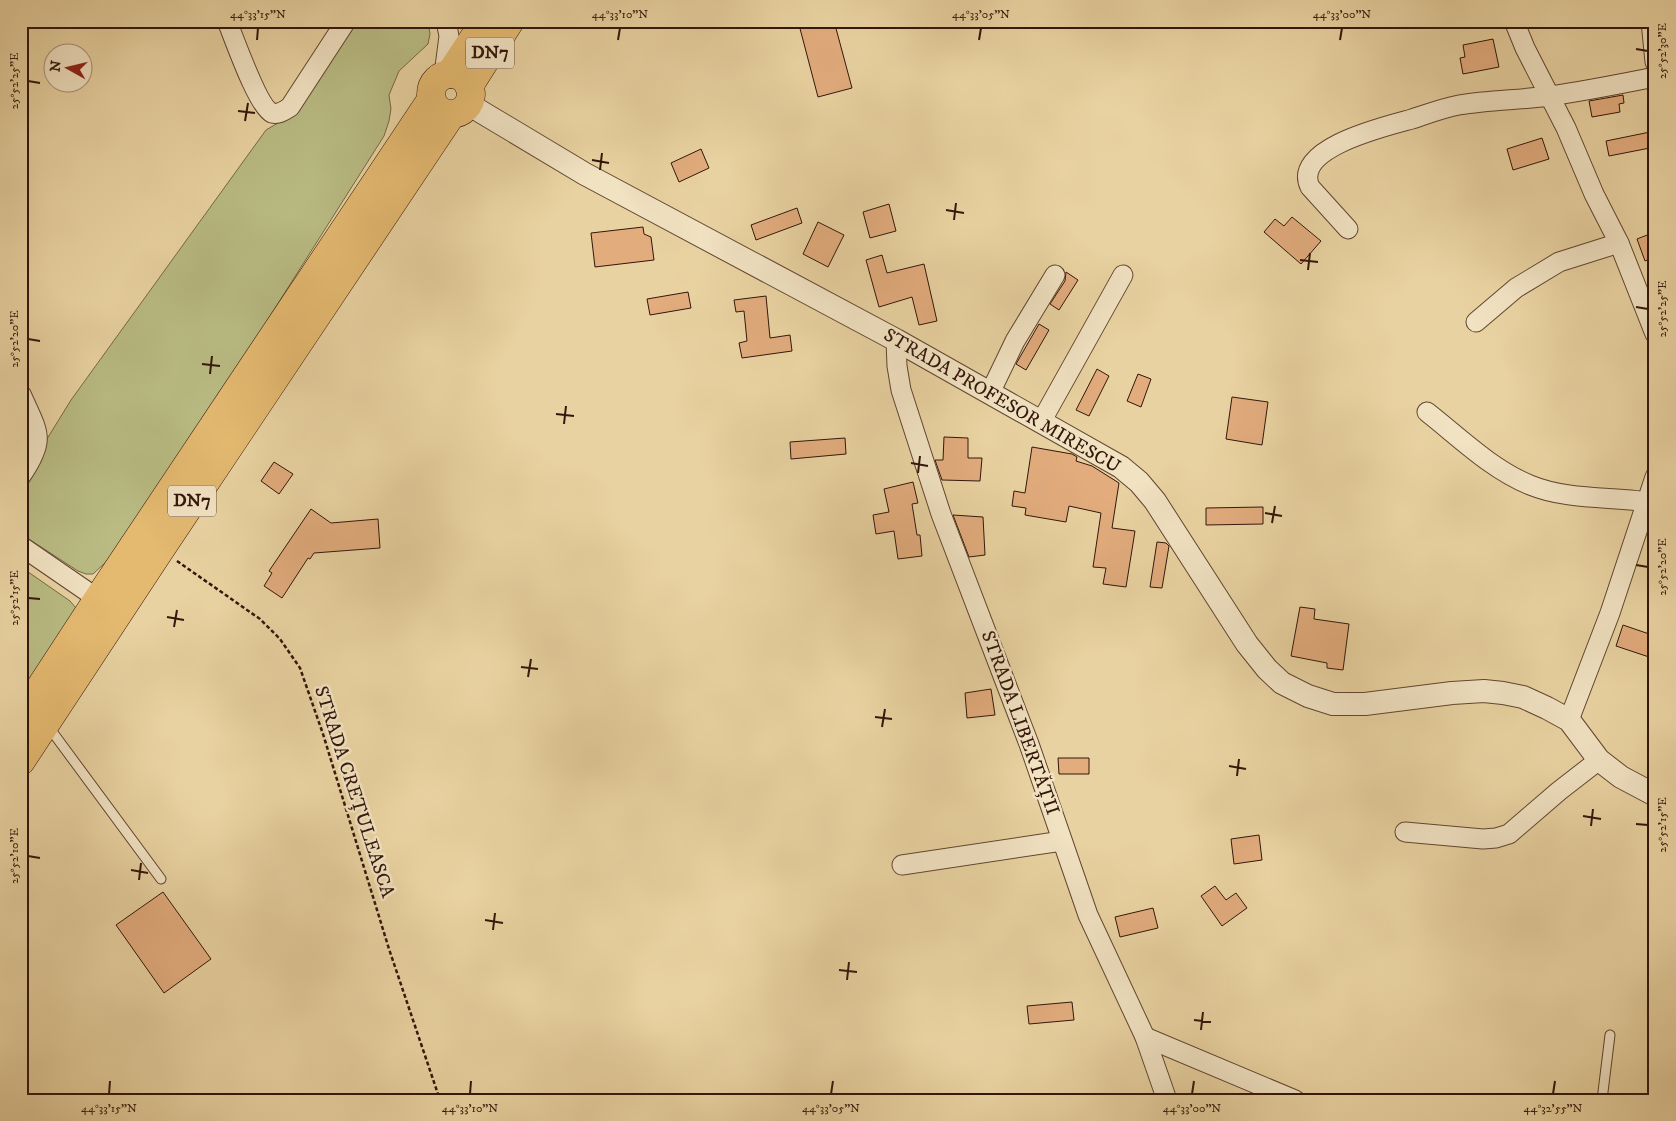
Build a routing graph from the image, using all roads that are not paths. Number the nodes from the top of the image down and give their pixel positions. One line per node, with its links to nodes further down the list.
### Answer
1 (227, 21): 2 (street)
2 (346, 21)
3 (446, 21): 10 (street)
4 (485, 21): 10 (main road, DN7)
5 (510, 21): 10 (main road, DN7)
6 (1514, 21): 11 (street)
7 (1651, 21): 8 (street)
8 (1655, 62)
9 (1655, 77): 11 (street)
10 (452, 92): 18 (street, STRADA PROFESOR MIRESCU); 28 (main road, DN7); 29 (main road, DN7)
11 (1550, 96): 12 (street); 13 (street)
12 (1348, 229)
13 (1619, 243): 16 (street); 17 (street)
14 (1055, 275): 19 (street)
15 (1122, 275): 22 (street)
16 (1476, 322)
17 (1655, 334)
18 (896, 340): 19 (street, STRADA PROFESOR MIRESCU); 35 (street, STRADA LIBERTĂȚII)
19 (990, 393): 22 (street, STRADA PROFESOR MIRESCU)
20 (21, 394): 23 (street)
21 (1427, 412): 25 (street)
22 (1041, 422): 30 (street, STRADA PROFESOR MIRESCU)
23 (21, 476)
24 (1655, 477): 25 (street)
25 (1651, 502): 30 (street)
26 (21, 546): 28 (street)
27 (21, 562): 28 (street)
28 (95, 604): 29 (main road, DN7)
29 (34, 720): 32 (main road, DN7); 37 (lane)
30 (1569, 720): 31 (street, STRADA PROFESOR MIRESCU)
31 (1599, 760): 33 (street, STRADA PROFESOR MIRESCU); 34 (street)
32 (21, 761)
33 (1655, 795)
34 (1405, 832)
35 (1062, 841): 36 (street); 39 (street, STRADA LIBERTĂȚII)
36 (902, 865)
37 (161, 879)
38 (1610, 1035): 42 (lane)
39 (1144, 1037): 40 (street, STRADA LIBERTĂȚII); 41 (street)
40 (1167, 1100)
41 (1295, 1100)
42 (1602, 1100)

